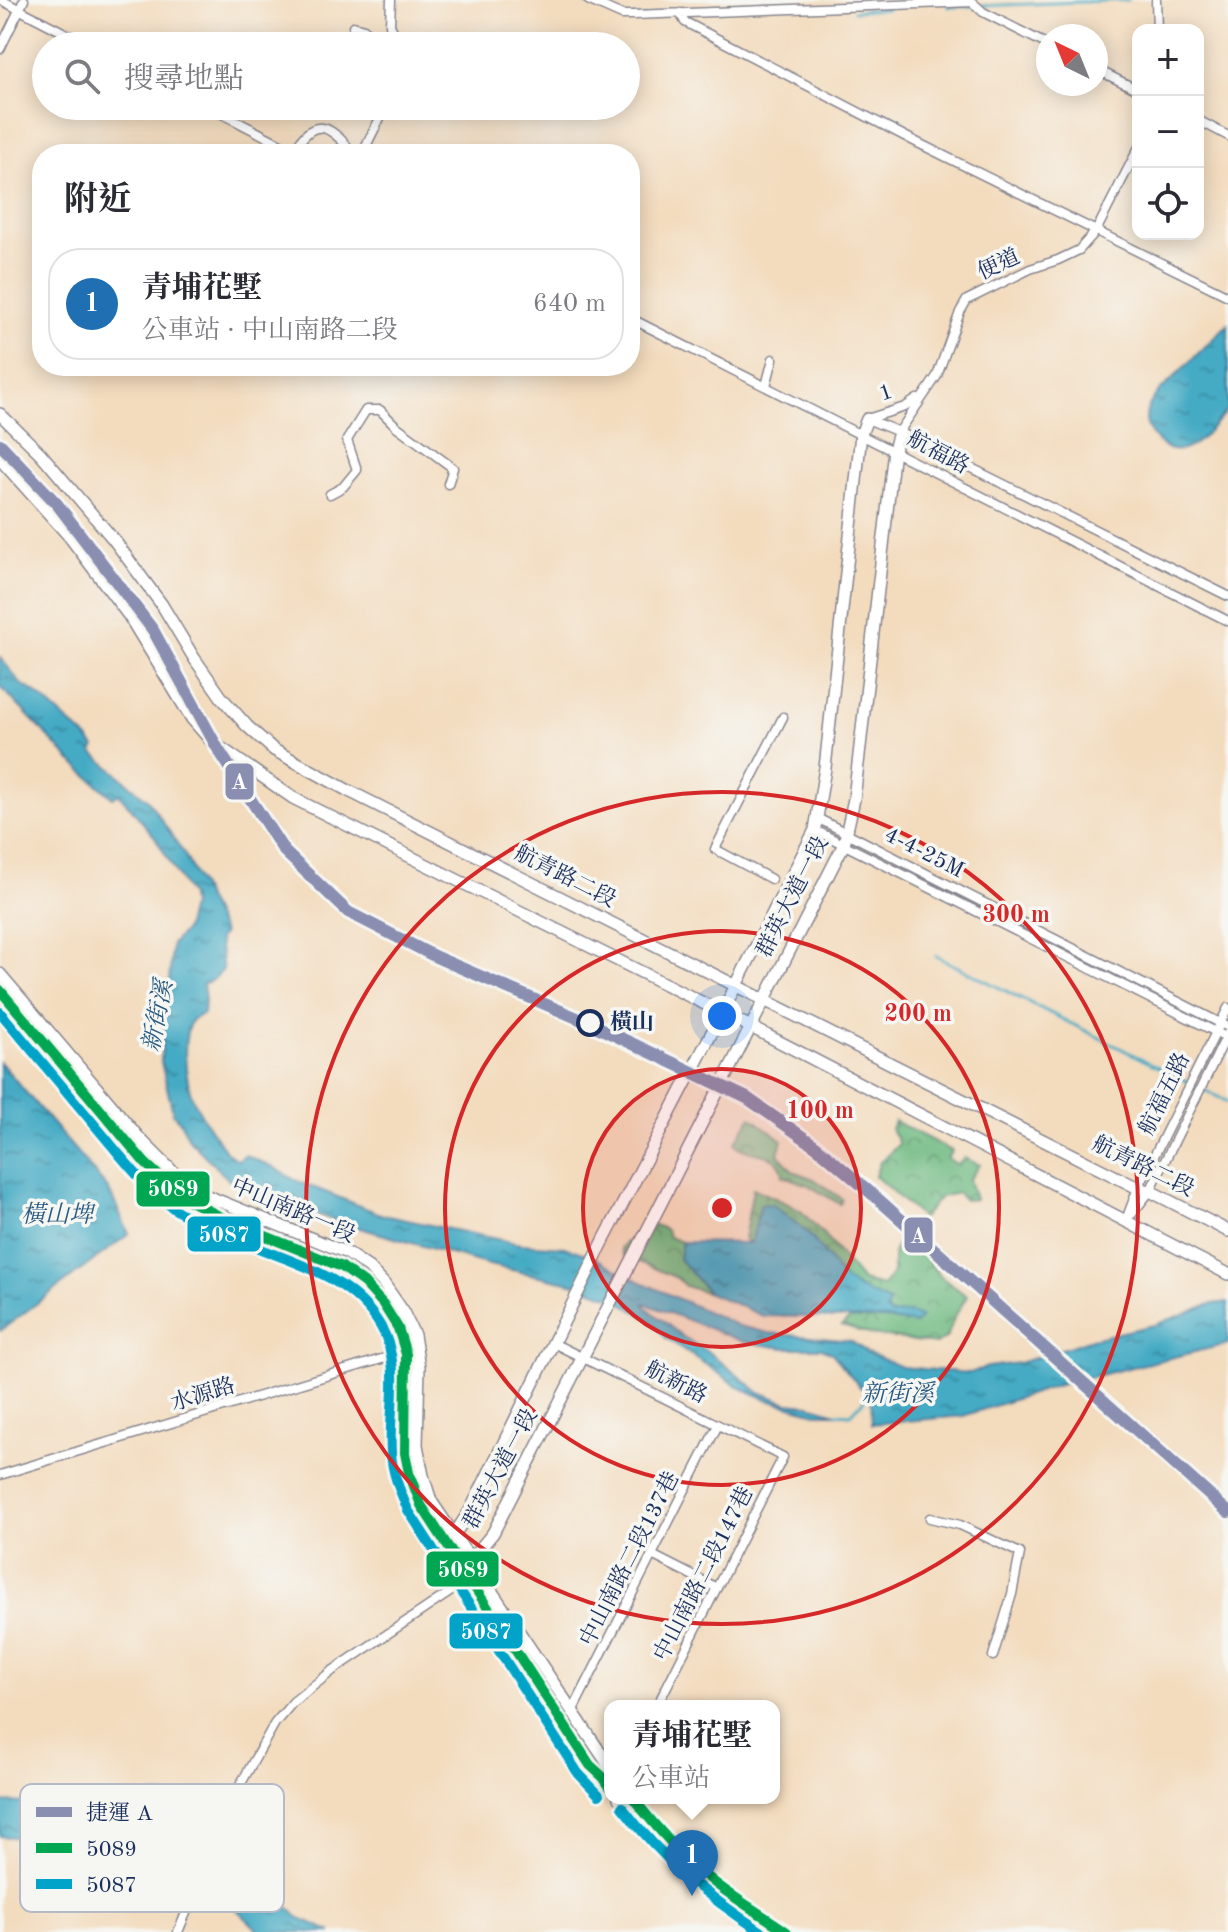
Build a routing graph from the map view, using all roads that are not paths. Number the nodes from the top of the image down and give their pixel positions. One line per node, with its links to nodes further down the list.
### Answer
1 (1, 0): 6 (street)
2 (24, 0): 6 (street)
3 (391, 0): 12 (street)
4 (588, 0): 7 (street)
5 (1156, 0): 8 (street)
6 (20, 10): 10 (street); 14 (street)
7 (680, 13): 13 (street); 26 (street)
8 (1157, 24)
9 (353, 26): 11 (street)
10 (63, 32)
11 (367, 32)
12 (394, 32)
13 (1036, 39)
14 (0, 49)
15 (1108, 75): 16 (street)
16 (1132, 87)
17 (234, 120): 21 (street)
18 (379, 120): 24 (street)
19 (1204, 123): 20 (street)
20 (1228, 136)
21 (280, 144)
22 (298, 144): 23 (street)
23 (345, 144)
24 (367, 144)
25 (1132, 161): 26 (street)
26 (1096, 231): 27 (street); 31 (street, 便道)
27 (1228, 296)
28 (640, 323): 30 (street, 航福路)
29 (773, 359): 30 (street)
30 (766, 386): 35 (street, 航福路)
31 (922, 397): 33 (street, 1); 34 (street, 1)
32 (0, 414): 47 (street, 航青路二段)
33 (867, 419): 34 (street, 航福路); 35 (street, 群英大道一段)
34 (899, 432): 36 (street, 群英大道一段); 40 (street, 航福路)
35 (861, 434): 36 (street, 航福路); 43 (street, 群英大道一段)
36 (894, 450): 41 (street, 航福路); 44 (street, 群英大道一段)
37 (0, 459): 51 (street)
38 (448, 484): 39 (street)
39 (330, 494)
40 (1228, 596)
41 (1228, 621)
42 (783, 717): 45 (street)
43 (816, 824): 44 (street, 4-4-25M); 47 (street, 群英大道一段)
44 (845, 839): 49 (street, 群英大道一段); 53 (street, 4-4-25M)
45 (771, 879)
46 (0, 974): 59 (street, 中山南路一段)
47 (736, 986): 49 (street, 航青路二段); 51 (street, 群英大道一段)
48 (0, 990): 59 (street, 中山南路一段)
49 (763, 1001): 52 (street, 群英大道一段); 54 (street, 航青路二段)
50 (1228, 1008): 53 (street, 航福五路)
51 (722, 1013): 52 (street); 58 (street, 群英大道一段)
52 (749, 1026): 55 (street); 60 (street, 群英大道一段)
53 (1224, 1031): 54 (street, 航福五路); 54 (street, 航福五路)
54 (1144, 1190): 55 (street, 航福五路); 56 (street, 航青路二段)
55 (1126, 1220): 57 (street)
56 (1228, 1231)
57 (1228, 1274)
58 (553, 1343): 60 (street, 航新路); 65 (street, 群英大道一段)
59 (411, 1351): 63 (street, 水源路); 65 (street, 中山南路一段)
60 (583, 1357): 61 (street, 航新路); 67 (street, 群英大道一段)
61 (718, 1425): 62 (street, 航新路); 66 (street, 中山南路二段137巷)
62 (783, 1457): 68 (street, 中山南路二段147巷)
63 (0, 1475)
64 (930, 1518): 69 (street)
65 (450, 1540): 67 (street, 中山南路一段)
66 (652, 1555): 68 (street); 71 (street, 中山南路二段137巷)
67 (471, 1571): 71 (street); 73 (street); 74 (street)
68 (717, 1588): 70 (street, 中山南路二段147巷)
69 (993, 1656)
70 (660, 1700)
71 (573, 1710): 72 (street)
72 (604, 1758)
73 (604, 1778)
74 (241, 1784)
75 (624, 1804): 79 (street)
76 (638, 1804): 80 (street)
77 (186, 1912): 78 (street)
78 (178, 1932)
79 (767, 1932)
80 (787, 1932)

